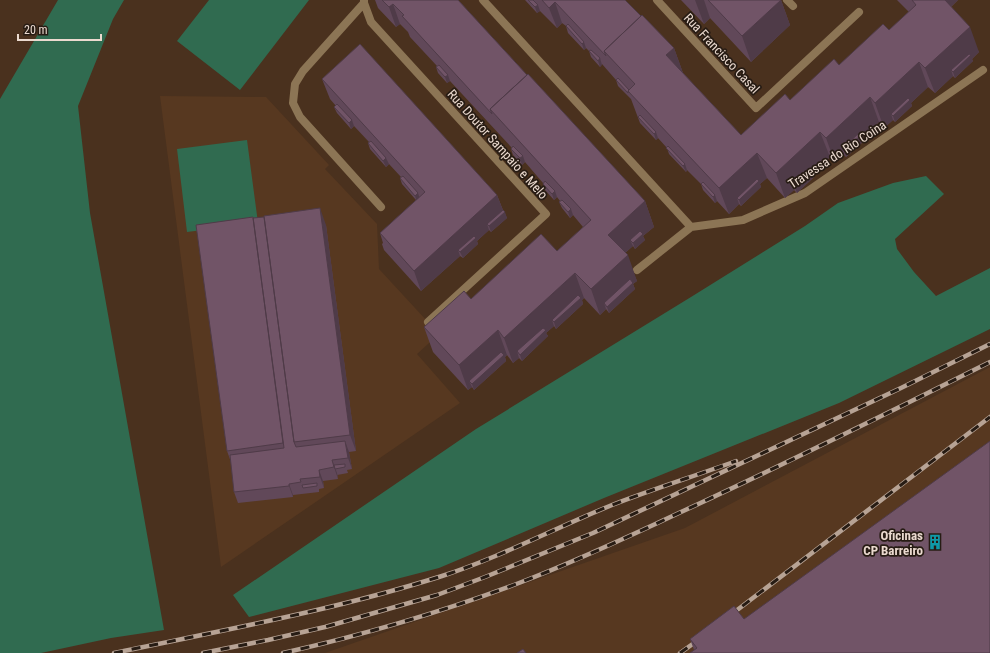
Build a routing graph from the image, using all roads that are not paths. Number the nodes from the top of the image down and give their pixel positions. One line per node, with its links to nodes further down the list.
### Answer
1 (483, 0): 7 (street)
2 (657, 0): 4 (street, Rua Francisco Casal)
3 (364, 2): 6 (street); 9 (street, Rua Doutor Sampaio e Melo)
4 (859, 12)
5 (983, 70): 7 (street, Travessa do Rio Coina)
6 (381, 207)
7 (691, 227): 8 (street)
8 (637, 270)
9 (428, 322)

